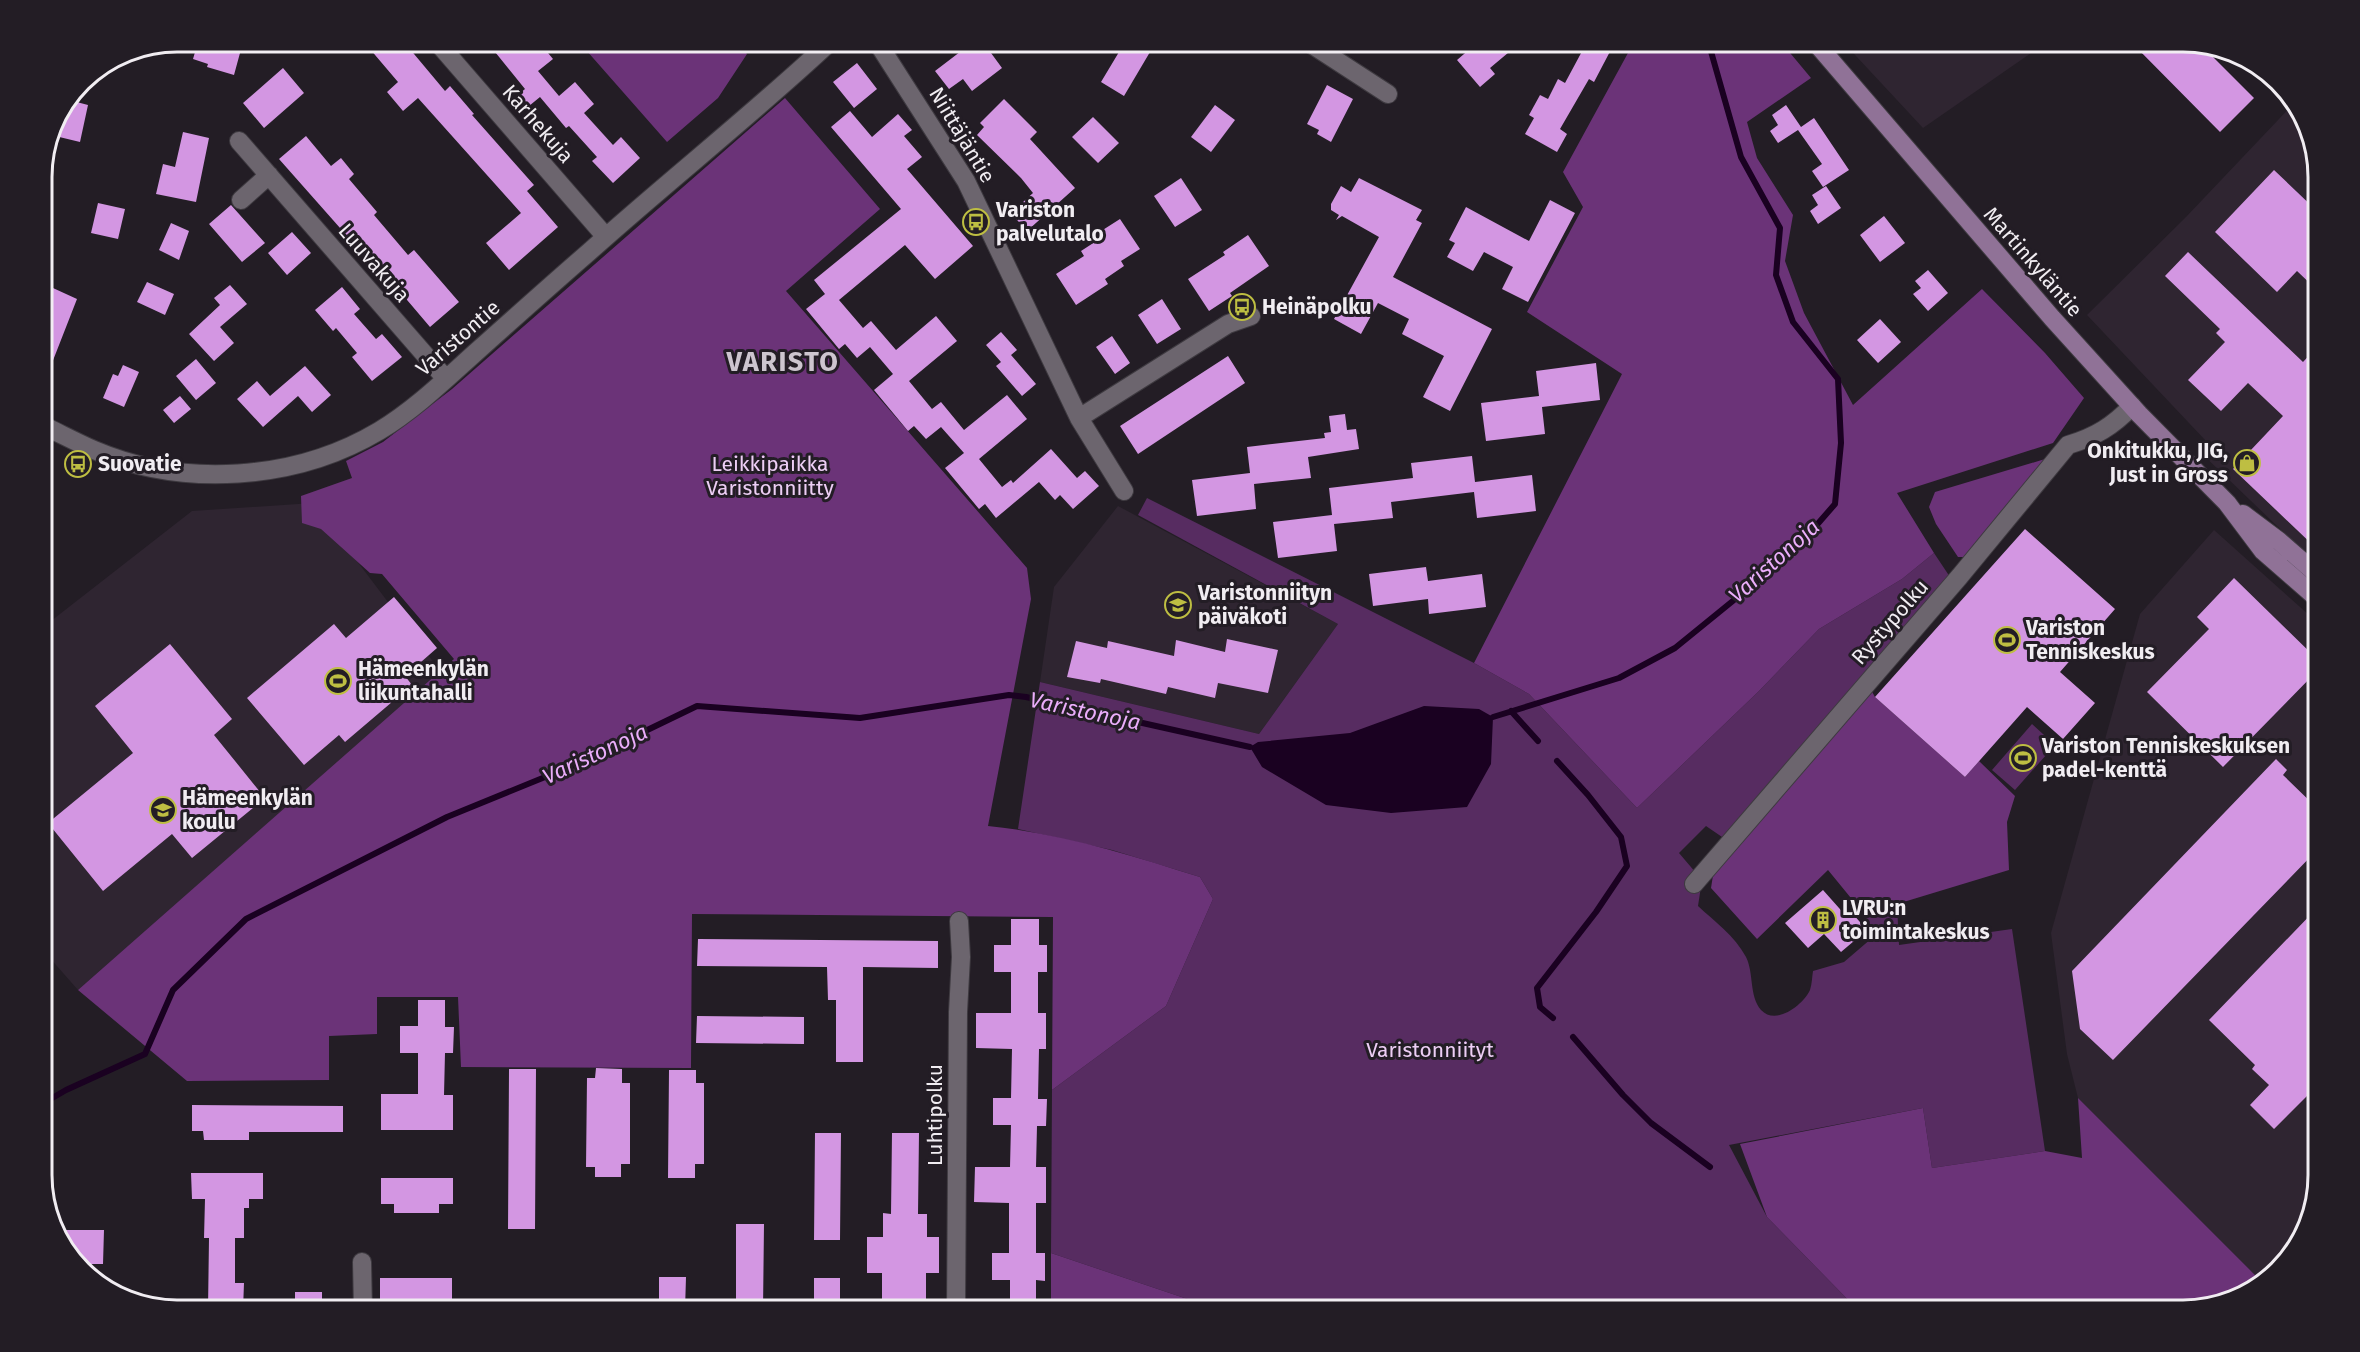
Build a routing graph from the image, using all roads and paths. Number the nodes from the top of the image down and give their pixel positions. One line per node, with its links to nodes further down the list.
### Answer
1 (446, 52): 10 (street, Karhekuja)
2 (819, 52): 10 (street, Varistontie)
3 (883, 52): 14 (street, Niittäjäntie)
4 (1323, 52): 6 (street)
5 (1824, 52): 13 (main road, Martinkyläntie)
6 (1388, 94)
7 (239, 141): 8 (street, Luuvakuja)
8 (269, 176): 9 (street); 12 (street, Luuvakuja)
9 (241, 200)
10 (606, 237): 12 (street, Varistontie)
11 (1251, 316): 14 (street)
12 (446, 380): 15 (street, Varistontie)
13 (2132, 406): 17 (main road, Martinkyläntie); 20 (street, Rystypolku)
14 (1079, 418): 16 (street, Niittäjäntie)
15 (53, 429)
16 (1124, 491)
17 (2226, 503): 18 (main road, Martinkyläntie); 19 (main road, Martinkyläntie)
18 (2307, 565)
19 (2307, 590)
20 (1694, 884)
21 (959, 921): 24 (street, Luhtipolku)
22 (362, 1262): 23 (street)
23 (363, 1300)
24 (956, 1300)

